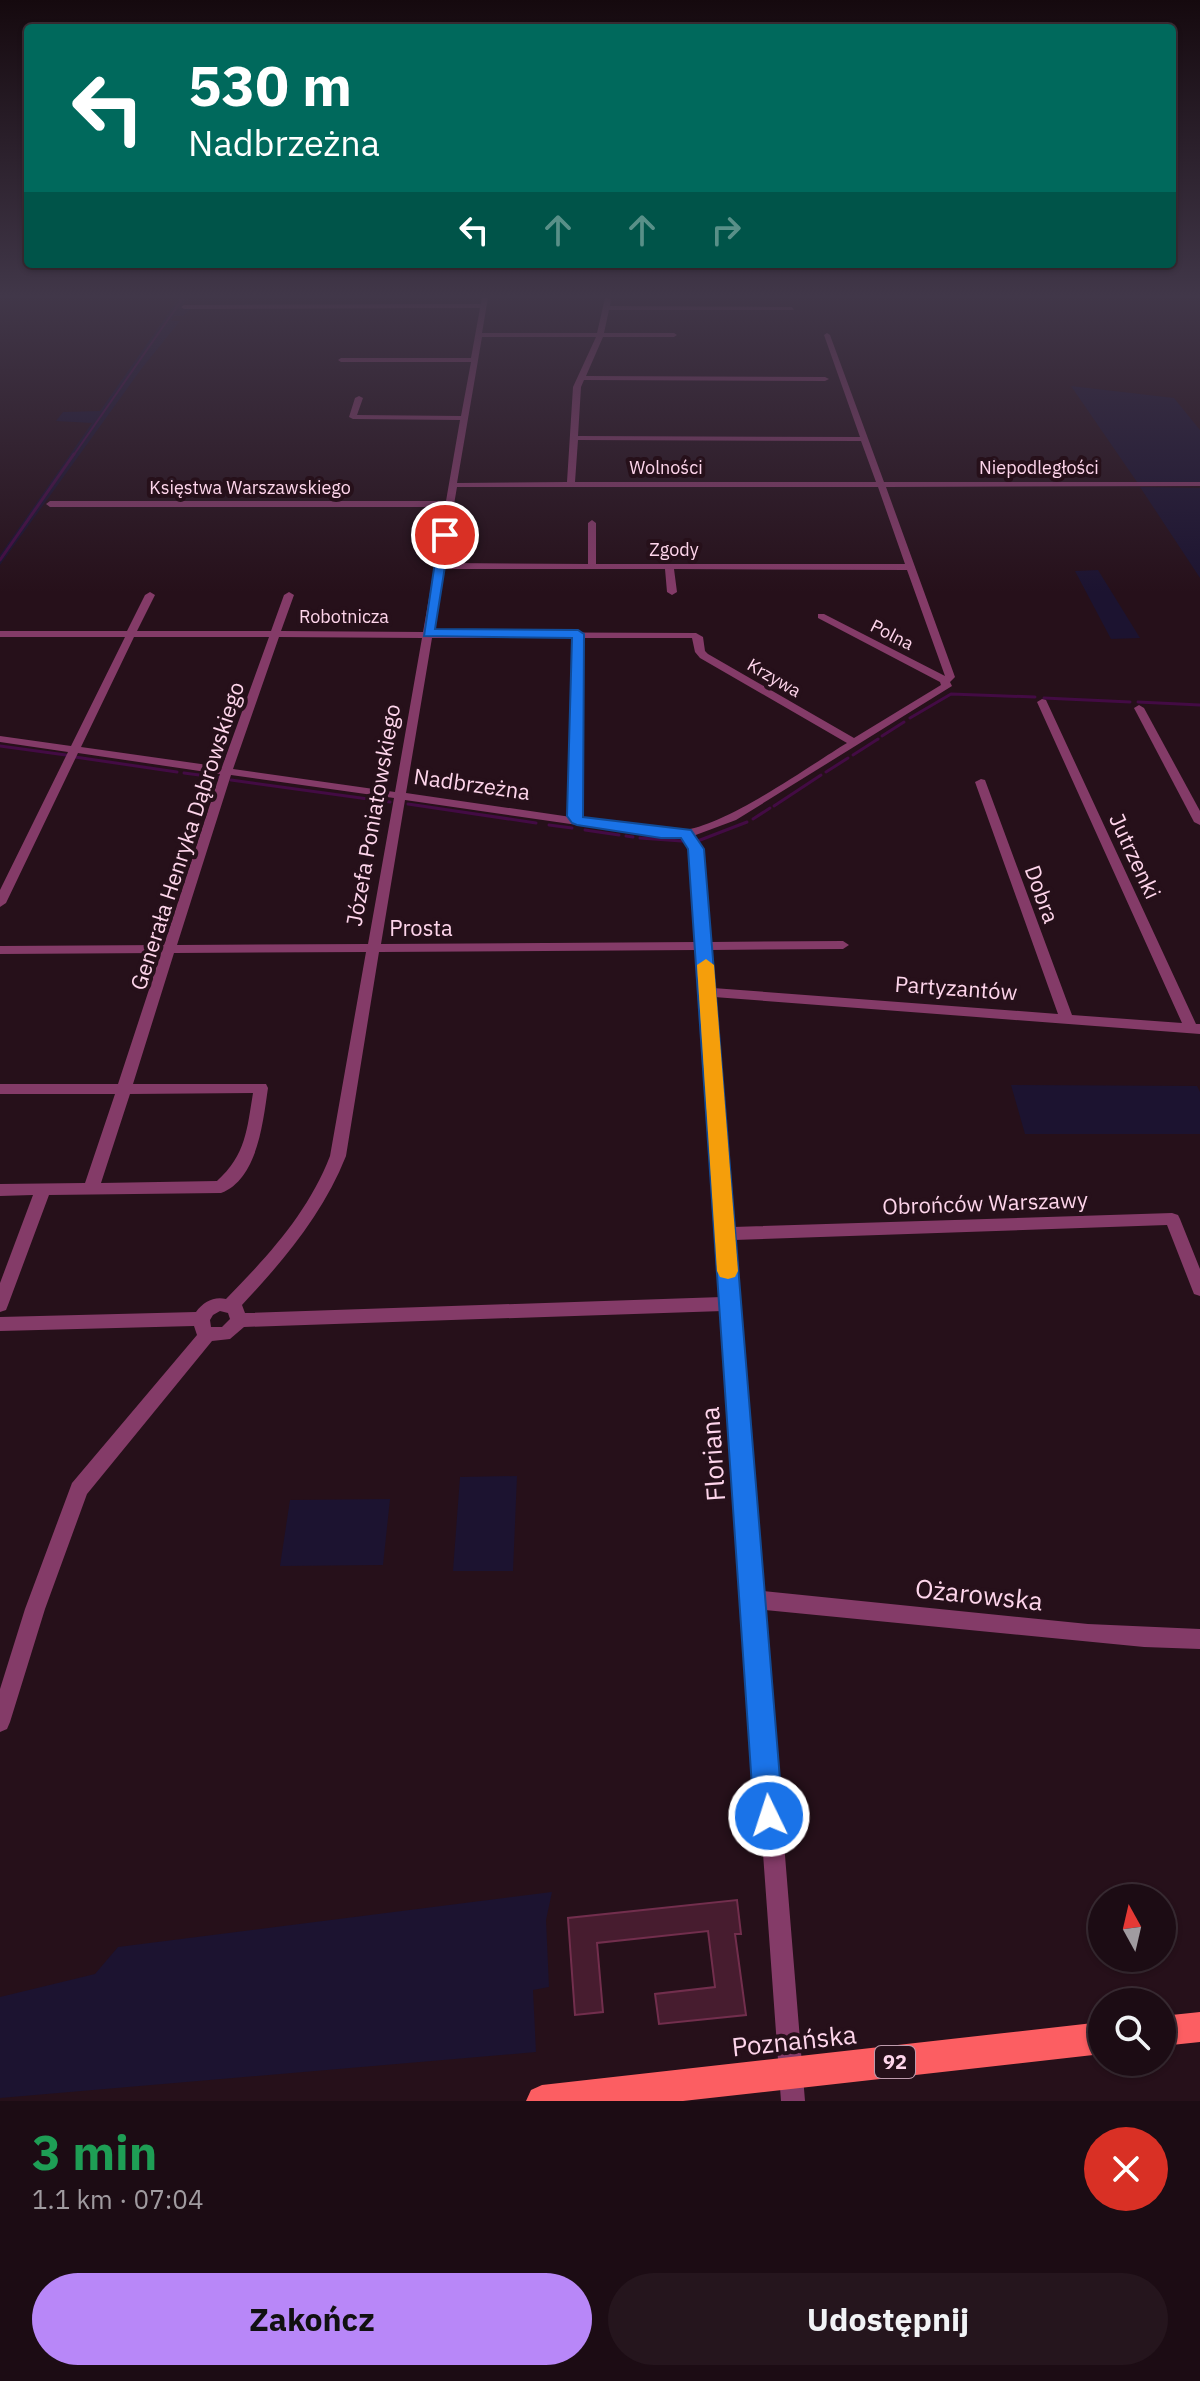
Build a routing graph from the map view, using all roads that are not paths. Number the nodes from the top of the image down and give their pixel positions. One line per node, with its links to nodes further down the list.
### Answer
1 (469, 396): 5 (street, Józefa Poniatowskiego)
2 (577, 396): 6 (street)
3 (848, 396): 7 (street)
4 (359, 398): 5 (street)
5 (465, 418): 11 (street, Józefa Poniatowskiego)
6 (574, 438): 7 (street); 8 (street)
7 (862, 439): 9 (street)
8 (571, 484): 9 (street, Wolności); 11 (street, Wolności)
9 (879, 484): 10 (street, Niepodległości); 18 (street)
10 (1200, 484)
11 (453, 485): 13 (street, Józefa Poniatowskiego)
12 (50, 504): 13 (street, Księstwa Warszawskiego)
13 (450, 504): 15 (street, Józefa Poniatowskiego)
14 (592, 523): 16 (street)
15 (439, 566): 16 (street, Zgody); 24 (street, Józefa Poniatowskiego)
16 (592, 566): 17 (street, Zgody)
17 (669, 566): 18 (street, Zgody); 19 (street)
18 (909, 567): 29 (street)
19 (672, 592)
20 (150, 595): 26 (street)
21 (289, 595): 23 (street, Generała Henryka Dąbrowskiego)
22 (821, 616): 29 (street, Polna)
23 (277, 633): 24 (street, Robotnicza); 26 (street, Robotnicza); 35 (street, Generała Henryka Dąbrowskiego)
24 (428, 633): 27 (street, Robotnicza); 37 (street, Józefa Poniatowskiego)
25 (0, 634): 26 (street, Robotnicza)
26 (132, 634): 34 (street)
27 (578, 634): 28 (street, Robotnicza); 38 (street)
28 (689, 634): 33 (street, Krzywa)
29 (947, 683): 33 (street, Nadbrzeżna)
30 (1042, 702): 49 (street, Jutrzenki)
31 (1139, 708): 39 (street)
32 (0, 739): 34 (street, Nadbrzeżna)
33 (855, 743): 40 (street, Nadbrzeżna)
34 (74, 749): 35 (street, Nadbrzeżna); 41 (street)
35 (227, 770): 37 (street, Nadbrzeżna); 45 (street, Generała Henryka Dąbrowskiego)
36 (981, 782): 48 (street, Dobra)
37 (402, 794): 38 (street, Nadbrzeżna); 44 (street, Józefa Poniatowskiego)
38 (577, 820): 40 (street, Nadbrzeżna)
39 (1200, 822)
40 (691, 841): 43 (street, Floriana)
41 (0, 903)
42 (843, 945): 43 (street, Prosta)
43 (704, 946): 44 (street, Prosta); 47 (street, Floriana)
44 (374, 948): 45 (street, Prosta); 59 (street, Józefa Poniatowskiego)
45 (170, 949): 46 (street, Prosta); 51 (street, Generała Henryka Dąbrowskiego)
46 (0, 950)
47 (708, 992): 48 (street, Partyzantów); 55 (street, Floriana)
48 (1066, 1018): 49 (street, Partyzantów)
49 (1196, 1028)
50 (0, 1089): 51 (street)
51 (124, 1089): 52 (street, Generała Henryka Dąbrowskiego); 52 (street)
52 (91, 1189): 54 (street)
53 (0, 1190): 54 (street)
54 (43, 1190): 58 (street)
55 (725, 1234): 56 (street, Obrońców Warszawy); 57 (street, Floriana)
56 (1200, 1289)
57 (730, 1304): 59 (street); 62 (street, Floriana)
58 (0, 1305)
59 (235, 1312): 61 (street); 61 (street)
60 (0, 1324): 61 (street)
61 (204, 1326): 64 (street)
62 (752, 1600): 63 (street, Ożarowska); 68 (street, Floriana)
63 (1200, 1639)
64 (0, 1722)
65 (1200, 2027): 66 (main road)
66 (1176, 2030)
67 (1088, 2040): 68 (main road, Poznańska / 92)
68 (792, 2087): 69 (main road, Poznańska / 92)
69 (542, 2101)

